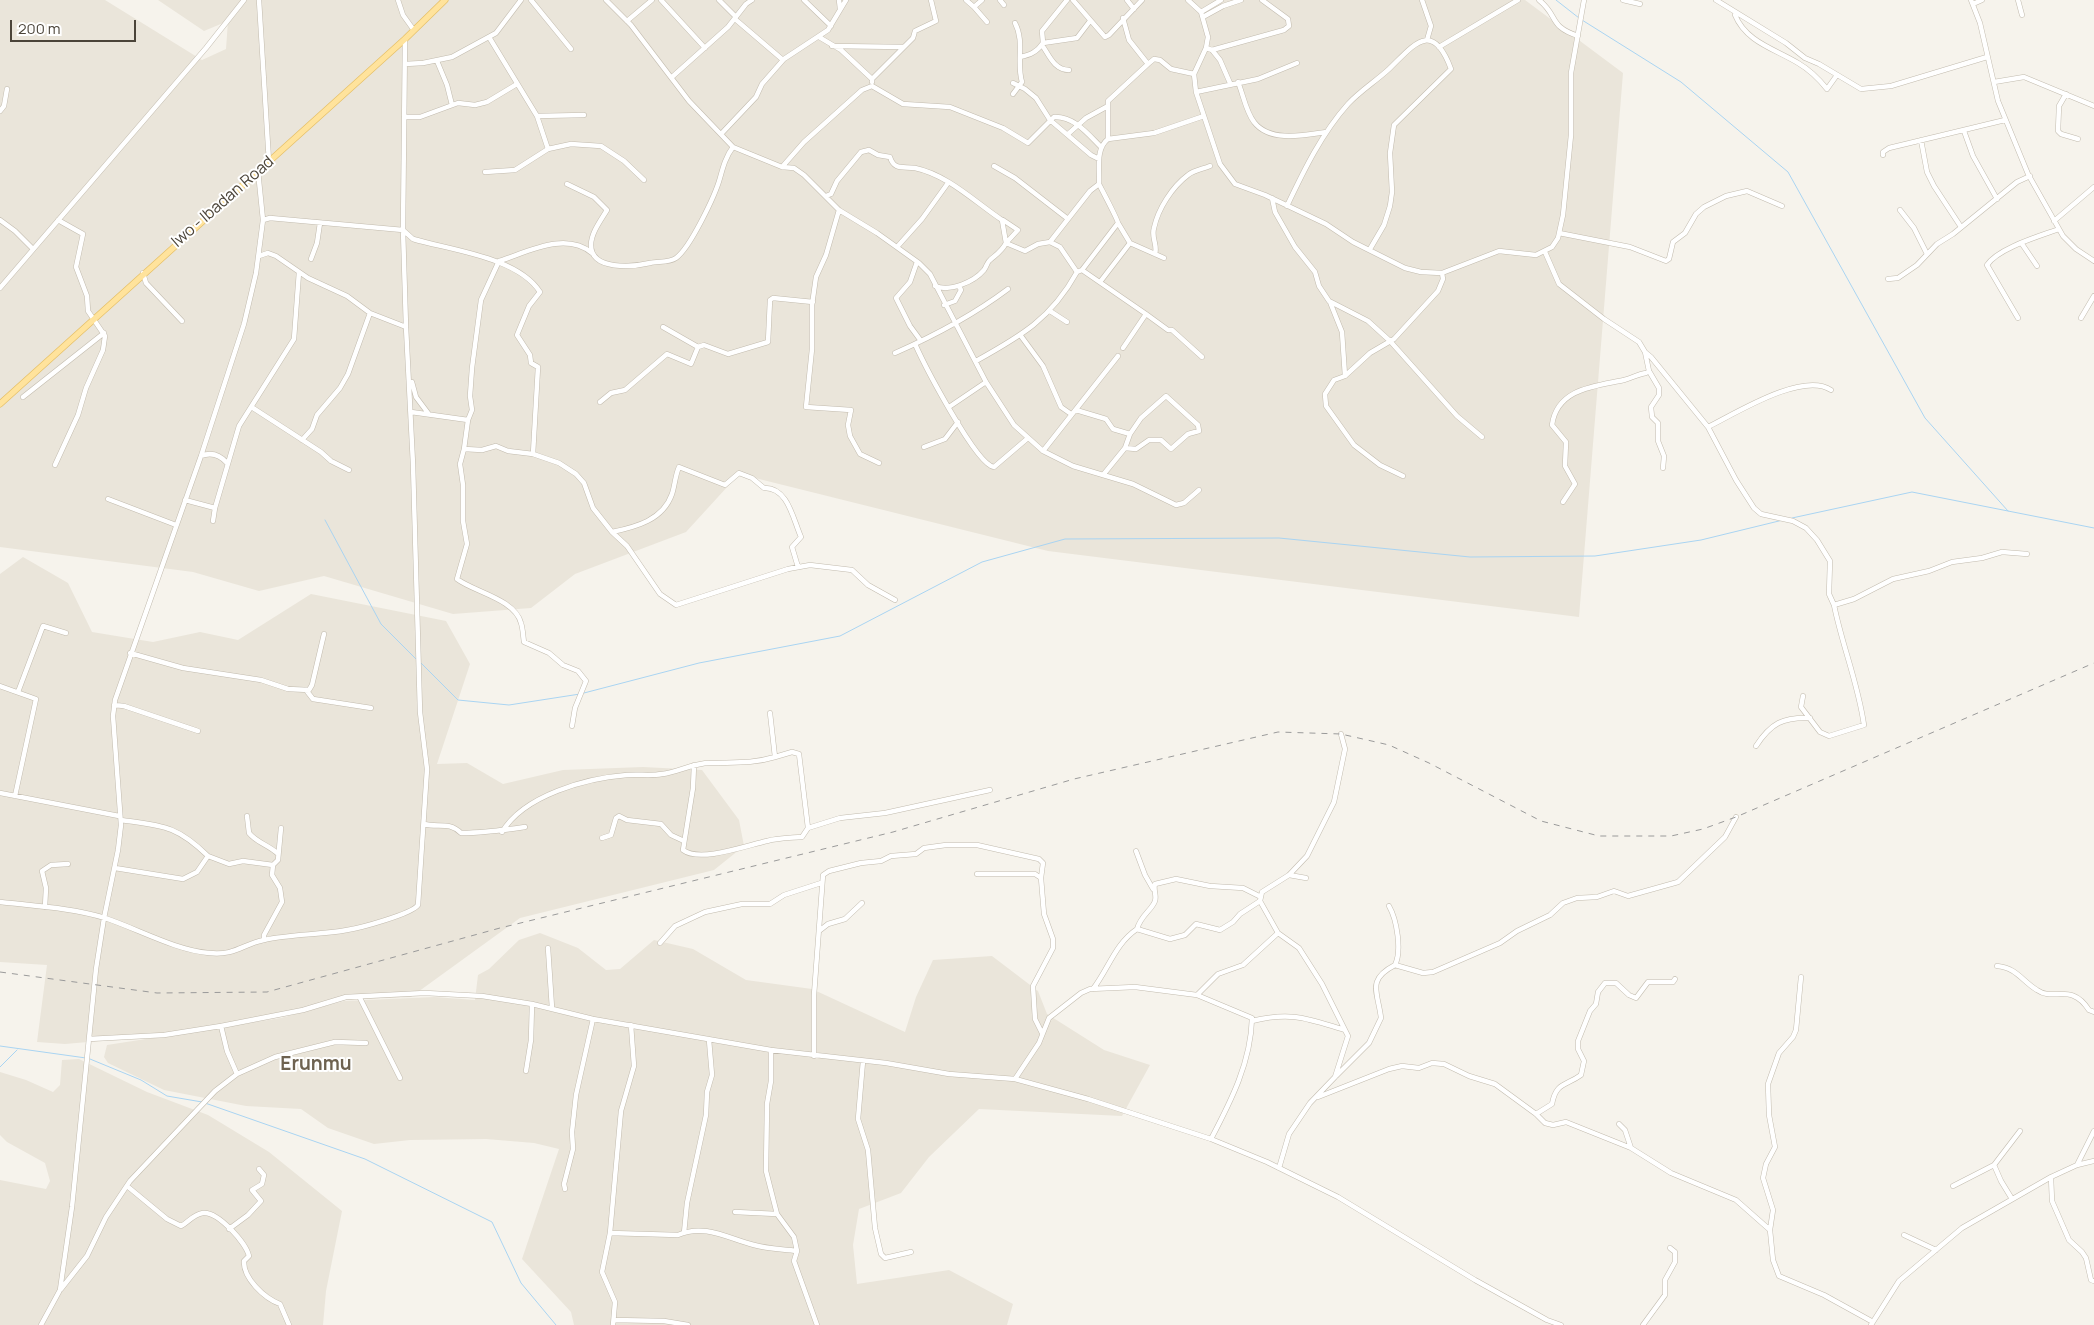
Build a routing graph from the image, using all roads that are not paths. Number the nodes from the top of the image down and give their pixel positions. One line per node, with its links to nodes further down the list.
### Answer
1 (244, 0): 132 (street)
2 (260, 0): 111 (street)
3 (398, 0): 51 (street)
4 (445, 0): 51 (main road, Iwo - Ibadan Road)
5 (521, 0): 53 (street)
6 (531, 0): 61 (street)
7 (606, 0): 46 (street)
8 (652, 0): 46 (street)
9 (662, 0): 62 (street)
10 (719, 0): 44 (street)
11 (752, 0): 44 (street)
12 (804, 0): 50 (street)
13 (839, 0): 40 (street)
14 (846, 0): 40 (street)
15 (932, 0): 59 (street)
16 (966, 0): 38 (street)
17 (982, 0): 38 (street)
18 (1000, 0): 37 (street)
19 (1067, 0): 57 (street)
20 (1127, 0): 39 (street)
21 (1142, 0): 39 (street)
22 (1188, 0): 43 (street)
23 (1220, 0): 43 (street)
24 (1241, 0): 43 (street)
25 (1262, 0): 64 (street)
26 (1422, 0): 56 (street)
27 (1518, 0): 60 (street)
28 (1539, 0): 52 (street)
29 (1584, 0): 52 (street)
30 (1623, 0): 36 (street)
31 (1716, 0): 41 (street)
32 (1982, 0): 35 (street)
33 (2018, 0): 42 (street)
34 (1074, 1): 47 (street)
35 (1972, 2): 66 (street)
36 (1640, 4)
37 (1004, 5)
38 (974, 7): 48 (street)
39 (1134, 9): 45 (street)
40 (840, 11): 50 (street)
41 (1735, 13): 74 (street); 74 (street)
42 (2022, 14)
43 (1202, 15): 63 (street)
44 (735, 18): 62 (street); 68 (street)
45 (1123, 18): 47 (street); 71 (street)
46 (627, 20): 75 (street)
47 (1090, 21): 57 (street)
48 (987, 22)
49 (1015, 22): 65 (street)
50 (832, 26): 54 (street)
51 (413, 29): 55 (main road, Iwo - Ibadan Road)
52 (1578, 36): 141 (street)
53 (490, 37): 67 (street); 81 (street)
54 (819, 38): 58 (street); 68 (street)
55 (405, 39): 70 (street); 111 (main road, Iwo - Ibadan Road)
56 (1427, 40): 60 (street); 100 (street)
57 (1042, 44): 65 (street); 72 (street)
58 (832, 46): 59 (street); 76 (street)
59 (903, 47): 76 (street)
60 (1439, 47): 148 (street)
61 (571, 48)
62 (705, 48): 75 (street)
63 (1206, 48): 64 (street); 73 (street)
64 (1212, 50): 80 (street)
65 (1020, 57): 83 (street)
66 (1987, 57): 74 (street); 78 (street)
67 (438, 60): 70 (street); 88 (street)
68 (783, 60): 101 (street)
69 (1297, 63): 77 (street)
70 (405, 64): 95 (street)
71 (1148, 64): 73 (street); 89 (street)
72 (1068, 70)
73 (1194, 74): 85 (street)
74 (1837, 75)
75 (672, 77): 101 (street)
76 (872, 79): 82 (street)
77 (1238, 82): 80 (street); 100 (street)
78 (1994, 82): 87 (street); 97 (street)
79 (1013, 83): 83 (street)
80 (1230, 83): 85 (street)
81 (517, 84): 88 (street); 93 (street)
82 (872, 86): 96 (street); 114 (street)
83 (1019, 86): 86 (street); 96 (street)
84 (7, 89): 91 (street)
85 (1196, 92): 94 (street)
86 (1013, 94)
87 (2066, 94): 90 (street); 104 (street)
88 (452, 105): 95 (street)
89 (1108, 106): 98 (street); 103 (street)
90 (2094, 106)
91 (0, 111)
92 (584, 115): 93 (street)
93 (537, 116): 108 (street)
94 (1204, 116): 103 (street); 124 (street)
95 (404, 117): 140 (street)
96 (1050, 120): 98 (street); 102 (street)
97 (2005, 120): 99 (street); 117 (street)
98 (1079, 126): 102 (street); 107 (street)
99 (1964, 131): 105 (street); 125 (street)
100 (1326, 132): 126 (street)
101 (722, 133): 106 (street)
102 (1068, 134): 110 (street)
103 (1108, 139): 107 (street)
104 (2078, 139)
105 (1921, 140): 109 (street); 138 (street)
106 (734, 147): 114 (street); 150 (street)
107 (1102, 147): 110 (street)
108 (548, 149): 116 (street); 118 (street)
109 (1883, 155)
110 (1099, 159): 121 (street)
111 (268, 162): 115 (main road, Iwo - Ibadan Road)
112 (994, 166): 130 (street)
113 (1210, 166): 151 (street)
114 (782, 167): 123 (street)
115 (258, 171): 133 (street); 162 (main road, Iwo - Ibadan Road)
116 (484, 172)
117 (2030, 176): 125 (street); 135 (street)
118 (644, 180)
119 (948, 183): 123 (street); 134 (street); 146 (street)
120 (567, 184): 150 (street)
121 (1100, 184): 130 (street); 137 (street)
122 (2094, 187): 135 (street)
123 (826, 196): 128 (street)
124 (1272, 198): 126 (street); 171 (street)
125 (1997, 199): 138 (street)
126 (1288, 206): 148 (street)
127 (1782, 206): 141 (street)
128 (839, 210): 146 (street); 172 (street)
129 (1900, 210): 152 (street)
130 (1068, 219): 142 (street)
131 (0, 220): 147 (street)
132 (58, 220): 147 (street); 179 (street)
133 (263, 220): 136 (street); 153 (street)
134 (1002, 220): 143 (street); 143 (street)
135 (2054, 221): 139 (street)
136 (320, 223): 140 (street); 155 (street)
137 (1118, 223): 144 (street); 160 (street)
138 (1961, 227): 152 (street)
139 (2059, 229): 145 (street); 157 (street)
140 (403, 230): 156 (street); 183 (street)
141 (1559, 233): 149 (street)
142 (1050, 242): 143 (street); 160 (street)
143 (1006, 243): 167 (street)
144 (1130, 243): 151 (street); 165 (street)
145 (2022, 244): 159 (street); 177 (street)
146 (897, 247): 158 (street)
147 (34, 249): 168 (street)
148 (1370, 249): 163 (street)
149 (1545, 252): 163 (street); 192 (street)
150 (594, 254): 156 (street)
151 (1155, 254): 154 (street)
152 (1927, 254): 164 (street)
153 (259, 256): 161 (street); 223 (street)
154 (1164, 258)
155 (311, 259)
156 (499, 261): 211 (street); 222 (street)
157 (2094, 261)
158 (917, 262): 166 (street); 187 (street)
159 (2037, 266)
160 (1079, 271): 165 (street); 174 (street)
161 (299, 272): 175 (street); 206 (street)
162 (143, 273): 179 (main road, Iwo - Ibadan Road); 180 (street)
163 (1442, 273): 188 (street)
164 (1888, 279)
165 (1100, 282): 176 (street)
166 (935, 286): 167 (street); 173 (street)
167 (959, 286): 173 (street)
168 (0, 288)
169 (1008, 288): 182 (street)
170 (2094, 296): 178 (street)
171 (1329, 301): 188 (street); 199 (street)
172 (812, 302): 190 (street); 225 (street)
173 (944, 305): 182 (street)
174 (1050, 311): 181 (street); 186 (street)
175 (370, 313): 183 (street); 217 (street)
176 (1146, 314): 191 (street); 195 (street)
177 (2018, 318)
178 (2081, 318)
179 (94, 319): 185 (street); 204 (main road, Iwo - Ibadan Road)
180 (182, 321)
181 (1067, 322)
182 (956, 324): 187 (street); 196 (street)
183 (406, 327): 198 (street)
184 (663, 327): 190 (street)
185 (104, 333): 202 (street); 226 (street)
186 (1021, 336): 196 (street); 210 (street)
187 (921, 341): 189 (street)
188 (1390, 341): 199 (street); 215 (street)
189 (916, 344): 193 (street); 205 (street)
190 (698, 347): 203 (street)
191 (1123, 348)
192 (1645, 352): 197 (street); 213 (street)
193 (895, 353)
194 (1118, 356): 207 (street)
195 (1202, 357)
196 (976, 361): 200 (street)
197 (1649, 371): 227 (street); 234 (street)
198 (409, 376): 208 (street); 209 (street)
199 (1345, 376): 230 (street)
200 (986, 382): 205 (street); 216 (street)
201 (1831, 390): 213 (street)
202 (23, 397)
203 (600, 402)
204 (0, 404)
205 (949, 407): 212 (street)
206 (252, 408): 217 (street); 224 (street)
207 (1076, 410): 210 (street); 214 (street)
208 (411, 412): 209 (street); 266 (street)
209 (428, 413): 211 (street)
210 (1071, 414): 221 (street)
211 (468, 420): 220 (street)
212 (958, 422): 216 (street); 218 (street)
213 (1708, 427): 242 (street)
214 (1130, 434): 219 (street); 219 (street)
215 (1482, 437)
216 (1028, 438): 221 (street)
217 (302, 440): 228 (street)
218 (924, 447)
219 (1125, 448): 229 (street)
220 (464, 449): 222 (street); 254 (street)
221 (1043, 451): 229 (street)
222 (533, 454): 238 (street)
223 (201, 456): 224 (street); 233 (street)
224 (228, 463): 235 (street)
225 (879, 463)
226 (54, 465)
227 (1663, 468)
228 (349, 470)
229 (1103, 475): 231 (street)
230 (1403, 476)
231 (1199, 490)
232 (108, 498): 237 (street)
233 (185, 500): 235 (street); 237 (street)
234 (1563, 502)
235 (215, 508): 236 (street)
236 (213, 520)
237 (176, 525): 245 (street)
238 (612, 532): 240 (street); 240 (street)
239 (2027, 554): 242 (street)
240 (798, 567): 241 (street)
241 (895, 600)
242 (1834, 605): 253 (street)
243 (66, 633): 248 (street)
244 (324, 634): 247 (street)
245 (130, 653): 247 (street); 250 (street)
246 (0, 686): 248 (street)
247 (306, 690): 251 (street)
248 (18, 692): 262 (street)
249 (1803, 696): 253 (street)
250 (114, 705): 255 (street); 265 (street)
251 (371, 708)
252 (770, 713): 258 (street)
253 (1810, 718): 257 (street)
254 (572, 726)
255 (198, 731)
256 (1342, 734): 280 (street)
257 (1756, 746)
258 (775, 758): 259 (street); 269 (street)
259 (694, 765): 270 (street); 272 (street)
260 (990, 790): 269 (street)
261 (0, 793): 262 (street)
262 (15, 796): 265 (street)
263 (246, 816): 274 (street)
264 (1736, 817): 297 (street)
265 (120, 818): 275 (street); 278 (street)
266 (424, 824): 270 (street); 294 (street)
267 (525, 827): 270 (street)
268 (281, 828): 274 (street)
269 (808, 828): 272 (street)
270 (502, 832)
271 (602, 838): 272 (street)
272 (684, 841)
273 (1136, 851): 284 (street)
274 (278, 854): 277 (street)
275 (208, 856): 277 (street); 278 (street)
276 (68, 864): 289 (street)
277 (273, 865): 294 (street)
278 (115, 868): 290 (street)
279 (977, 874): 281 (street)
280 (1289, 875): 282 (street); 285 (street)
281 (1041, 878): 283 (street); 312 (street)
282 (1306, 878)
283 (821, 882): 292 (street); 295 (street)
284 (1154, 889): 285 (street); 291 (street)
285 (1260, 898): 291 (street); 293 (street)
286 (0, 902): 289 (street)
287 (862, 903): 292 (street)
288 (1389, 906): 297 (street)
289 (45, 907): 290 (street)
290 (104, 918): 294 (street); 313 (street)
291 (1137, 929): 301 (street)
292 (818, 932): 317 (street)
293 (1278, 933): 302 (street); 311 (street)
294 (264, 940)
295 (660, 944)
296 (548, 948): 305 (street)
297 (1395, 965): 321 (street)
298 (1997, 966): 306 (street)
299 (1801, 977): 344 (street)
300 (1675, 978): 325 (street)
301 (1093, 989): 302 (street); 312 (street)
302 (1197, 995): 308 (street)
303 (360, 998): 304 (street); 310 (street); 322 (street)
304 (532, 1004): 305 (street); 319 (street)
305 (552, 1008): 307 (street)
306 (2094, 1012)
307 (593, 1019): 309 (street); 339 (street)
308 (1252, 1021): 311 (street); 329 (street)
309 (631, 1025): 314 (street); 346 (street)
310 (221, 1026): 313 (street); 320 (street)
311 (1345, 1030): 321 (street)
312 (1042, 1033): 323 (street)
313 (89, 1039): 353 (street)
314 (709, 1040): 316 (street); 345 (street)
315 (366, 1042): 320 (street)
316 (771, 1050): 317 (street); 342 (street)
317 (814, 1056): 318 (street)
318 (864, 1061): 323 (street); 351 (street)
319 (526, 1071)
320 (237, 1074): 337 (street)
321 (1335, 1077): 324 (street)
322 (400, 1078)
323 (1014, 1079): 329 (street)
324 (1318, 1097): 325 (street); 334 (street)
325 (1536, 1114): 330 (street)
326 (1619, 1124): 330 (street)
327 (2020, 1131): 332 (street)
328 (2094, 1131): 333 (street)
329 (1212, 1139): 334 (street)
330 (1630, 1148): 344 (street)
331 (2094, 1161): 333 (street)
332 (1994, 1165): 338 (street); 340 (street)
333 (2077, 1165): 336 (street)
334 (1280, 1168): 355 (street)
335 (259, 1169): 343 (street)
336 (2051, 1177): 340 (street); 352 (street)
337 (127, 1186): 343 (street); 353 (street)
338 (1953, 1186)
339 (565, 1190)
340 (2012, 1199): 349 (street)
341 (735, 1212): 342 (street)
342 (776, 1214): 350 (street)
343 (229, 1229): 358 (street)
344 (1770, 1230): 356 (street)
345 (684, 1233): 346 (street); 350 (street)
346 (610, 1234): 354 (street)
347 (1904, 1235): 349 (street)
348 (1670, 1248): 362 (street)
349 (1936, 1250): 356 (street)
350 (797, 1251): 360 (street)
351 (911, 1252)
352 (2094, 1281)
353 (60, 1290): 357 (street)
354 (613, 1322): 359 (street)
355 (1546, 1323): 361 (street)
356 (1872, 1323)
357 (41, 1325)
358 (289, 1325)
359 (688, 1325)
360 (817, 1325)
361 (1561, 1325)
362 (1644, 1325)

